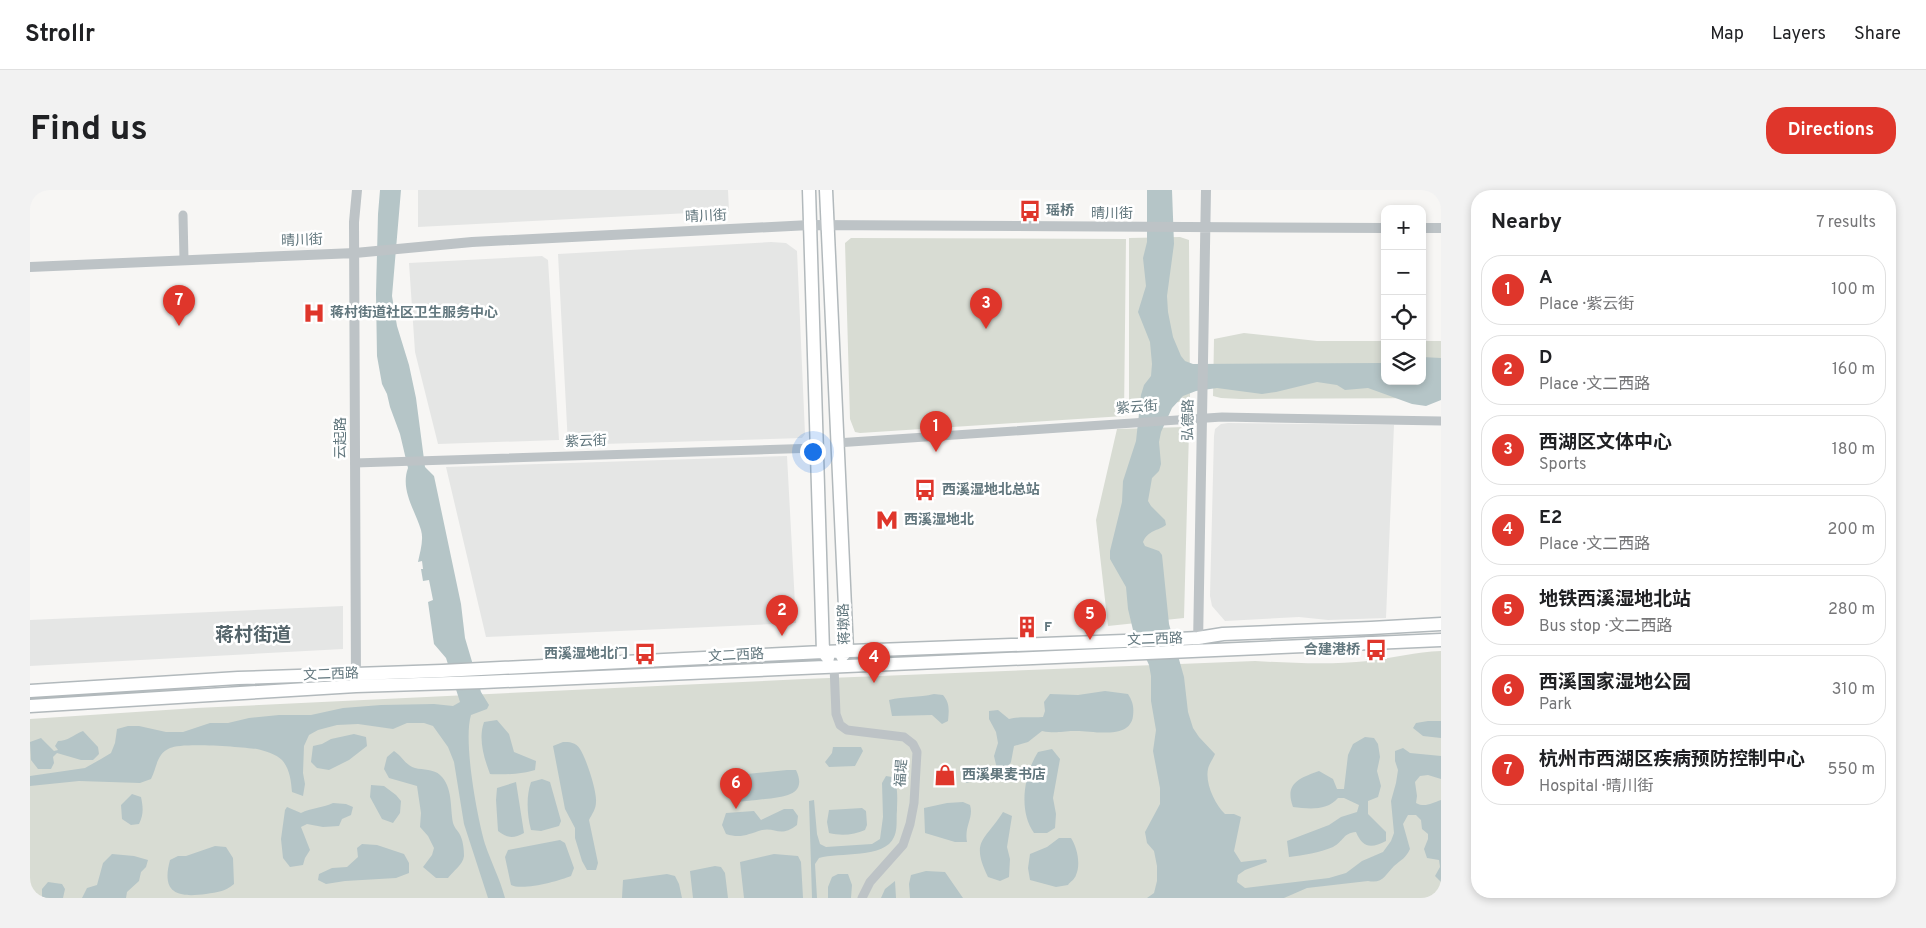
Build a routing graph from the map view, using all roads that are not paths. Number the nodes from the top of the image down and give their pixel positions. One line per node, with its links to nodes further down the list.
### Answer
1 (357, 190): 12 (street, 云起路)
2 (809, 190): 6 (main road, 蒋墩路)
3 (826, 190): 7 (main road, 蒋墩路)
4 (1206, 190): 8 (street, 弘德路)
5 (183, 215): 13 (street)
6 (810, 225): 7 (street, 晴川街); 12 (street, 晴川街); 18 (main road, 蒋墩路)
7 (828, 225): 8 (street, 晴川街); 17 (main road, 蒋墩路)
8 (1205, 228): 9 (street, 晴川街); 15 (street, 弘德路)
9 (1381, 228)
10 (1426, 228): 11 (street)
11 (1441, 228)
12 (355, 253): 13 (street, 晴川街); 19 (street, 云起路)
13 (184, 259): 14 (street, 晴川街)
14 (30, 266)
15 (1202, 418): 16 (street, 紫云街); 17 (street, 紫云街); 22 (street, 弘德路)
16 (1441, 421)
17 (836, 443): 24 (main road, 蒋墩路)
18 (818, 448): 19 (street, 紫云街); 25 (main road, 蒋墩路)
19 (355, 463): 28 (street, 云起路)
20 (1441, 624): 22 (main road, 文二西路)
21 (1441, 640): 22 (main road, 文二西路)
22 (1198, 645): 23 (main road, 文二西路)
23 (1130, 647): 24 (main road, 文二西路); 26 (main road, 文二西路)
24 (847, 651): 25 (main road, 文二西路); 26 (main road, 蒋墩路)
25 (824, 652): 26 (main road, 蒋墩路); 27 (main road, 文二西路)
26 (834, 666): 27 (main road, 文二西路); 31 (street, 福堤)
27 (443, 678): 28 (main road, 文二西路)
28 (356, 680): 29 (main road, 文二西路); 30 (main road, 文二西路)
29 (30, 691)
30 (30, 706)
31 (862, 898)

